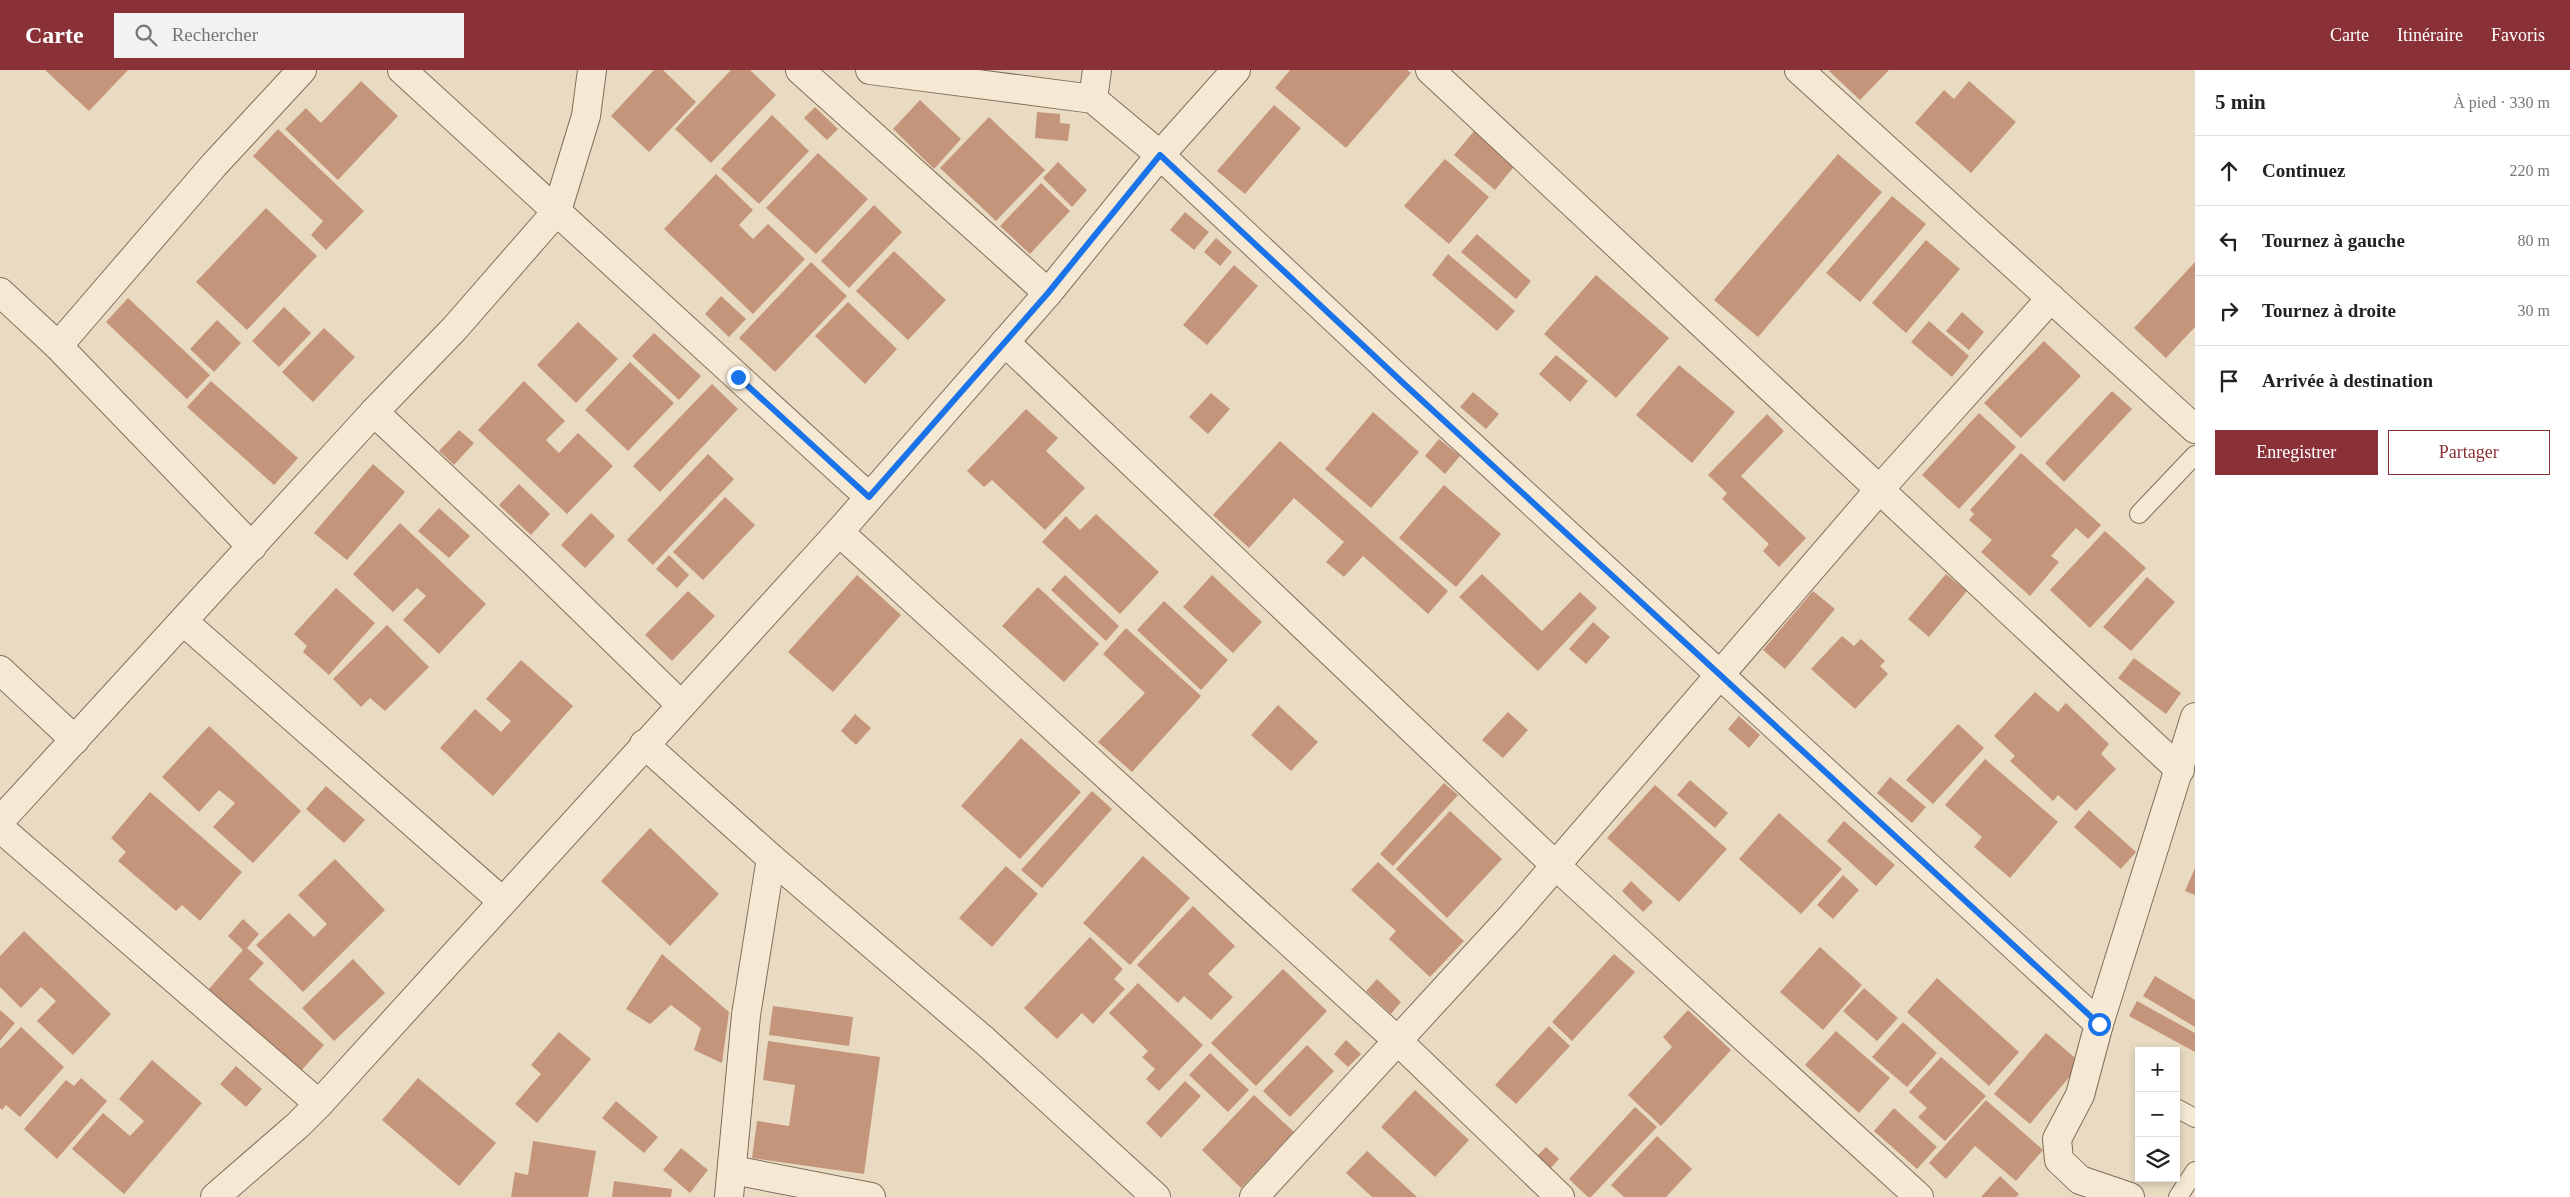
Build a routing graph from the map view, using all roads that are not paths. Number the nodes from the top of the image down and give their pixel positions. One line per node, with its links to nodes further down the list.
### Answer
1 (302, 70): 17 (street)
2 (402, 70): 12 (street)
3 (592, 70): 12 (street)
4 (800, 70): 14 (street)
5 (870, 70): 10 (street)
6 (1097, 70): 10 (street)
7 (1236, 70): 11 (street)
8 (1430, 70): 21 (street)
9 (1799, 70): 15 (street)
10 (1093, 99): 11 (street)
11 (1160, 155): 14 (street); 28 (street)
12 (557, 211): 18 (street); 22 (street)
13 (0, 292): 17 (street)
14 (1048, 293): 16 (street)
15 (2051, 298): 19 (street); 21 (street)
16 (1005, 342): 22 (street); 37 (street)
17 (58, 346): 25 (street)
18 (374, 412): 25 (street); 29 (street)
19 (2195, 429)
20 (2195, 455): 23 (lane)
21 (1879, 490): 28 (street); 33 (street)
22 (869, 497): 24 (street)
23 (2139, 514)
24 (839, 532): 29 (street); 40 (street)
25 (252, 547): 26 (street)
26 (184, 622): 31 (street); 38 (street)
27 (0, 670): 31 (street)
28 (1721, 675): 37 (street); 39 (street)
29 (681, 705): 32 (street)
30 (2195, 717): 33 (street)
31 (75, 740): 34 (street)
32 (644, 744): 36 (street); 38 (street)
33 (2180, 770): 39 (street)
34 (0, 821)
35 (0, 828): 41 (street)
36 (771, 858): 44 (street); 49 (street)
37 (1555, 866): 40 (street); 52 (street)
38 (502, 901): 41 (street)
39 (2099, 1024): 53 (street)
40 (1399, 1042): 50 (street); 51 (street)
41 (319, 1104): 46 (street)
42 (2180, 1110): 43 (lane)
43 (2195, 1118)
44 (733, 1170): 47 (street); 48 (street)
45 (2195, 1171): 54 (lane)
46 (215, 1197)
47 (729, 1197)
48 (871, 1197)
49 (1156, 1197)
50 (1254, 1197)
51 (1560, 1197)
52 (1919, 1197)
53 (2130, 1197)
54 (2178, 1197)

